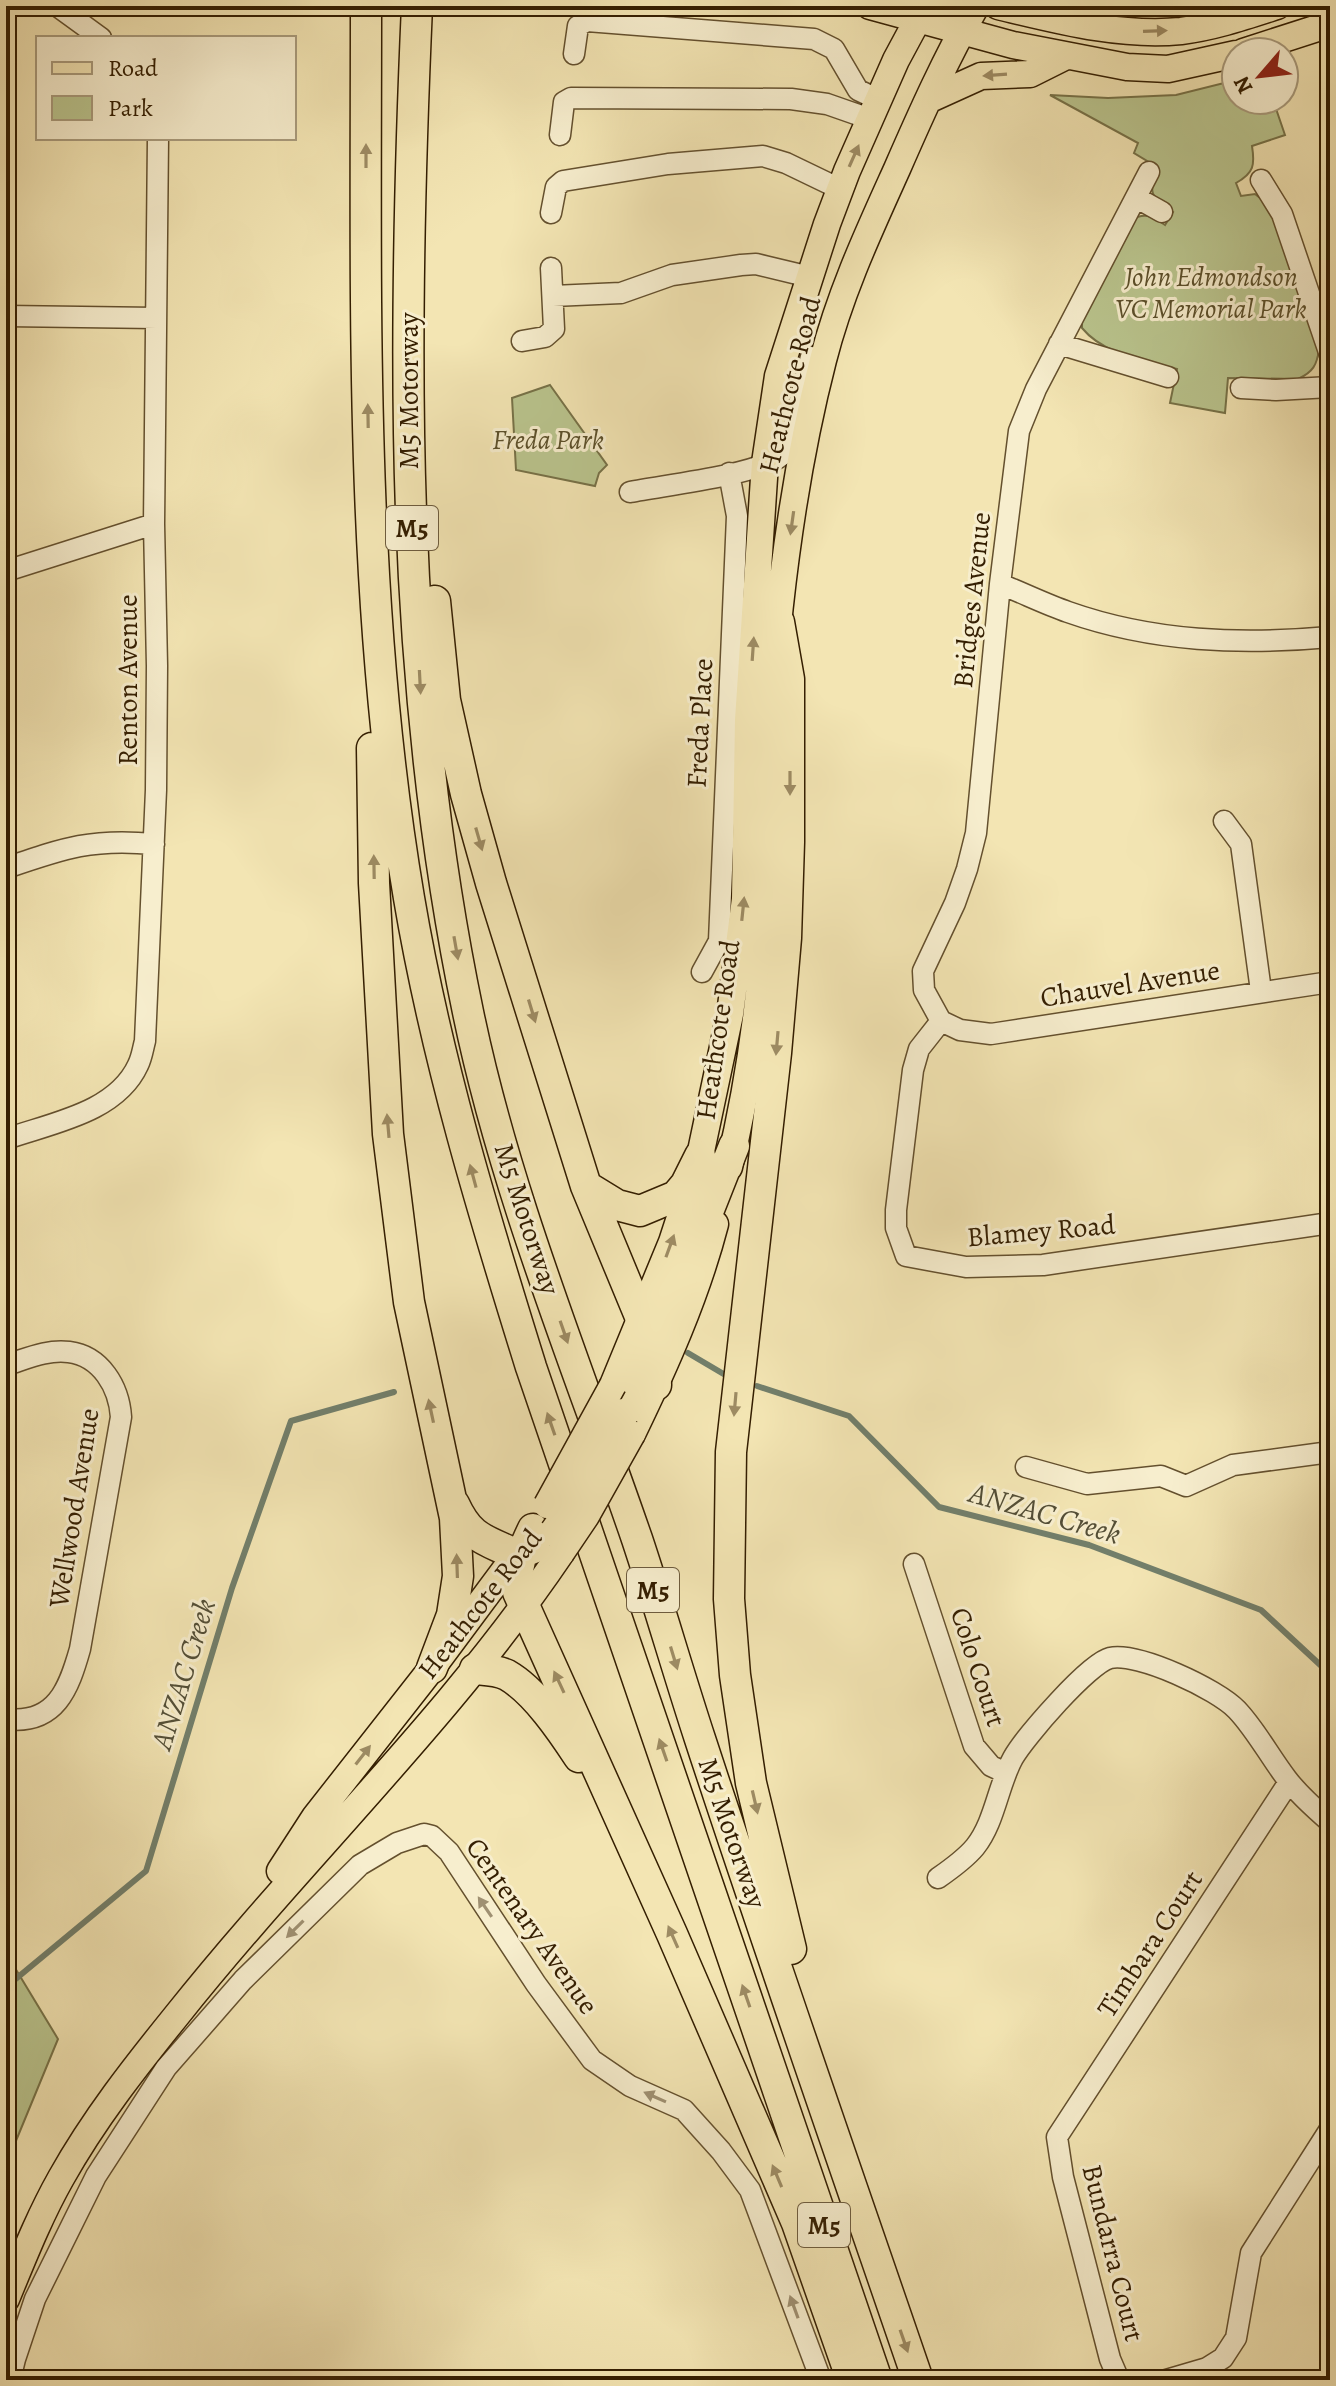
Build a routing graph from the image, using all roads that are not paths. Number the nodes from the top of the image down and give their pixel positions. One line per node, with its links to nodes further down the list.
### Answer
1 (57, 6): 12 (street)
2 (366, 6): 43 (highway, M5 Motorway / M5, one-way to 2)
3 (417, 6): 23 (highway, M5 Motorway / M5)
4 (870, 6): 9 (main road)
5 (976, 6): 11 (main road, Heathcote Road)
6 (998, 6): 8 (main road)
7 (1277, 6): 8 (main road, one-way to 7)
8 (1047, 12)
9 (921, 13): 11 (main road); 18 (main road, Heathcote Road)
10 (1330, 24): 13 (main road)
11 (962, 31): 15 (main road); 17 (main road, Heathcote Road)
12 (98, 36)
13 (1293, 36)
14 (574, 54): 18 (street)
15 (1064, 57): 16 (main road); 17 (main road, one-way to 17)
16 (1220, 58)
17 (928, 100): 30 (main road, Heathcote Road)
18 (875, 110): 19 (street); 24 (main road, Heathcote Road, one-way to 18)
19 (560, 135)
20 (158, 140): 33 (street, Renton Avenue)
21 (1149, 172): 25 (street, Bridges Avenue)
22 (1261, 180): 36 (street)
23 (409, 184): 59 (highway, one-way to 59); 84 (highway, M5 Motorway / M5, one-way to 84)
24 (840, 189): 27 (street); 29 (main road, Heathcote Road)
25 (1137, 198): 26 (street); 35 (street, Bridges Avenue)
26 (1162, 212)
27 (551, 213)
28 (551, 268): 31 (street)
29 (810, 277): 31 (street); 40 (main road, Heathcote Road)
30 (844, 293): 40 (street); 47 (main road, Heathcote Road, one-way to 47)
31 (553, 296): 34 (street)
32 (6, 316): 33 (street)
33 (156, 318): 44 (street, Renton Avenue)
34 (522, 341)
35 (1059, 344): 37 (street); 46 (street, Bridges Avenue)
36 (1330, 355)
37 (1168, 377)
38 (1330, 387): 39 (street)
39 (1241, 388)
40 (765, 463): 41 (street); 58 (main road, Heathcote Road, one-way to 40)
41 (729, 473): 42 (street); 52 (street, Freda Place)
42 (630, 492)
43 (369, 494): 68 (highway, one-way to 43); 88 (highway, M5 Motorway / M5, one-way to 43)
44 (154, 524): 45 (street); 50 (street, Renton Avenue)
45 (6, 571)
46 (1000, 584): 48 (street); 55 (street, Bridges Avenue)
47 (779, 622): 57 (main road, Heathcote Road); 84 (highway, one-way to 84)
48 (1330, 637)
49 (1224, 821): 54 (street)
50 (154, 844): 51 (street); 56 (street, Renton Avenue)
51 (6, 868)
52 (702, 972)
53 (1330, 982): 54 (street, Chauvel Avenue)
54 (1261, 991): 55 (street, Chauvel Avenue)
55 (941, 1021): 60 (street, Blamey Road)
56 (6, 1139)
57 (734, 1146): 62 (highway); 64 (main road, Heathcote Road)
58 (700, 1156): 59 (highway); 61 (main road, Heathcote Road, one-way to 58)
59 (586, 1186): 61 (highway)
60 (1330, 1223)
61 (642, 1319): 62 (highway); 69 (main road, Heathcote Road, bridge)
62 (653, 1348): 64 (highway); 65 (highway)
63 (6, 1365): 74 (street, Wellwood Avenue)
64 (656, 1385): 65 (main road, Heathcote Road)
65 (628, 1424): 69 (highway, bridge)
66 (1330, 1452): 67 (street)
67 (1026, 1467)
68 (447, 1487): 69 (highway); 72 (highway, one-way to 68)
69 (539, 1538): 71 (highway); 72 (main road, Heathcote Road)
70 (914, 1564): 75 (street, Colo Court)
71 (524, 1608): 73 (main road, Heathcote Road); 77 (highway, one-way to 71)
72 (432, 1668): 80 (main road, Heathcote Road, one-way to 72)
73 (475, 1669): 77 (highway); 80 (main road, Heathcote Road)
74 (6, 1719)
75 (1006, 1773): 76 (street, Colo Court); 79 (street, Colo Court)
76 (1289, 1782): 78 (street, Colo Court); 82 (street, Timbara Court)
77 (612, 1805): 87 (highway, one-way to 77)
78 (1330, 1822)
79 (938, 1878)
80 (236, 1942): 83 (main road, Heathcote Road)
81 (1330, 2129): 91 (street)
82 (1057, 2137): 90 (street, Bundarra Court)
83 (6, 2299)
84 (891, 2301): 89 (highway, M5 Motorway / M5, one-way to 89)
85 (10, 2380): 86 (street, Centenary Avenue, one-way to 85)
86 (821, 2380)
87 (852, 2380)
88 (877, 2380)
89 (918, 2380)
90 (1119, 2380)
91 (1166, 2380)

